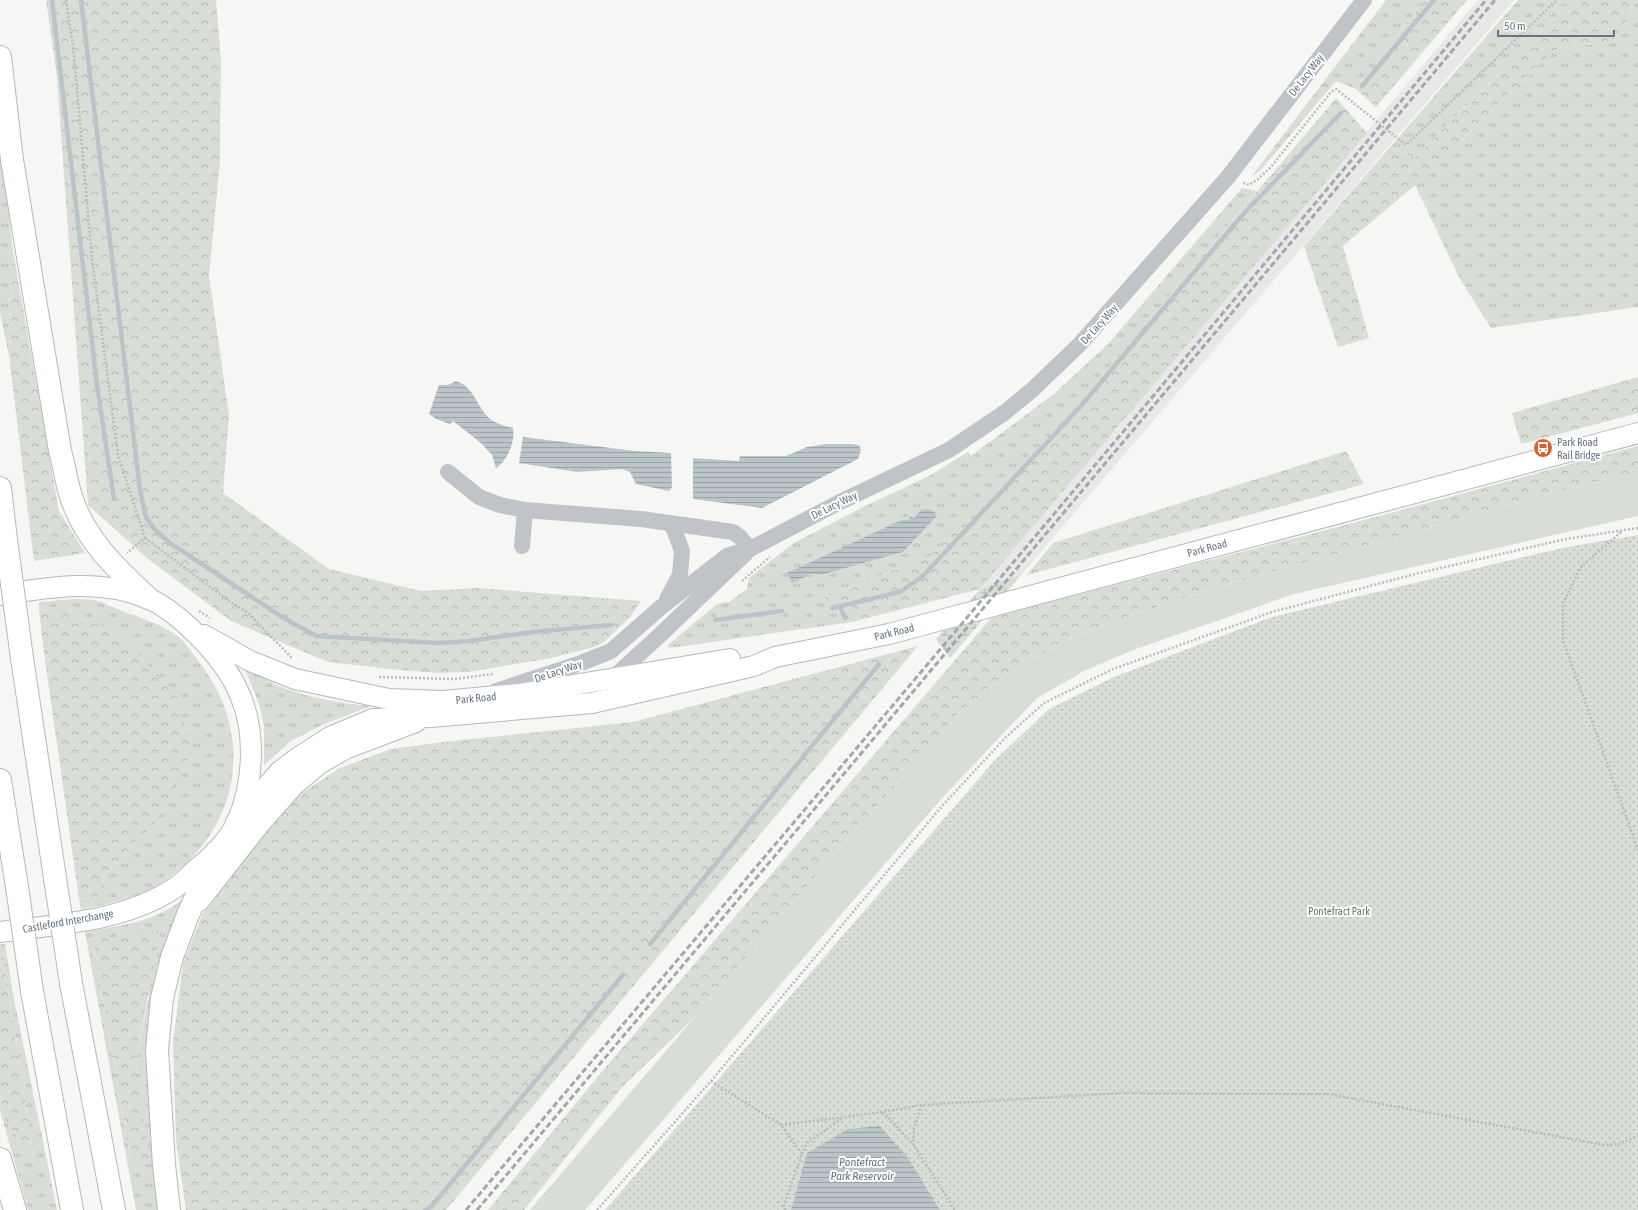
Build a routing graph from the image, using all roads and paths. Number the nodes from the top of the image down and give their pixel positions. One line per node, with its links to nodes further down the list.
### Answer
1 (66, 0): 13 (path)
2 (1364, 0): 5 (street, De Lacy Way)
3 (1557, 0): 5 (path)
4 (0, 57): 20 (highway)
5 (1228, 177): 15 (street, De Lacy Way)
6 (1638, 433): 25 (main road, Park Road)
7 (448, 472): 9 (street)
8 (0, 488): 50 (highway, bridge)
9 (525, 510): 10 (street); 14 (street)
10 (672, 524): 15 (street); 22 (street)
11 (1638, 528): 12 (path)
12 (1621, 531): 35 (path); 39 (path)
13 (145, 538): 17 (path); 26 (path)
14 (522, 546)
15 (750, 549): 22 (street, De Lacy Way); 29 (street, De Lacy Way)
16 (773, 555): 18 (path)
17 (122, 556)
18 (739, 583)
19 (0, 595): 20 (main road, Castleford Interchange)
20 (148, 598): 24 (main road, Castleford Interchange)
21 (194, 607): 23 (path)
22 (660, 608): 30 (street, De Lacy Way)
23 (213, 620)
24 (189, 626): 30 (main road, Park Road); 34 (main road, Castleford Interchange)
25 (775, 657): 29 (main road, Park Road); 31 (main road, Park Road)
26 (294, 660)
27 (495, 674): 28 (path)
28 (372, 677)
29 (614, 678): 30 (main road, Park Road); 31 (street, De Lacy Way)
30 (475, 698)
31 (592, 703): 32 (main road, Park Road)
32 (431, 717): 34 (main road, Park Road); 37 (main road)
33 (0, 780): 49 (highway, bridge)
34 (236, 822): 36 (main road, Castleford Interchange)
35 (1638, 850)
36 (216, 852): 37 (highway); 38 (main road, Castleford Interchange)
37 (187, 917): 51 (highway)
38 (0, 932)
39 (711, 1081): 43 (path); 52 (path)
40 (922, 1105): 41 (path); 44 (path); 45 (path)
41 (883, 1112): 42 (path); 45 (path)
42 (843, 1118): 43 (path); 46 (path)
43 (781, 1126): 46 (path)
44 (1638, 1136)
45 (913, 1144): 54 (path)
46 (802, 1154): 53 (path)
47 (0, 1159): 48 (highway)
48 (15, 1210)
49 (72, 1210)
50 (114, 1210)
51 (169, 1210)
52 (597, 1210)
53 (785, 1210)
54 (955, 1210)

